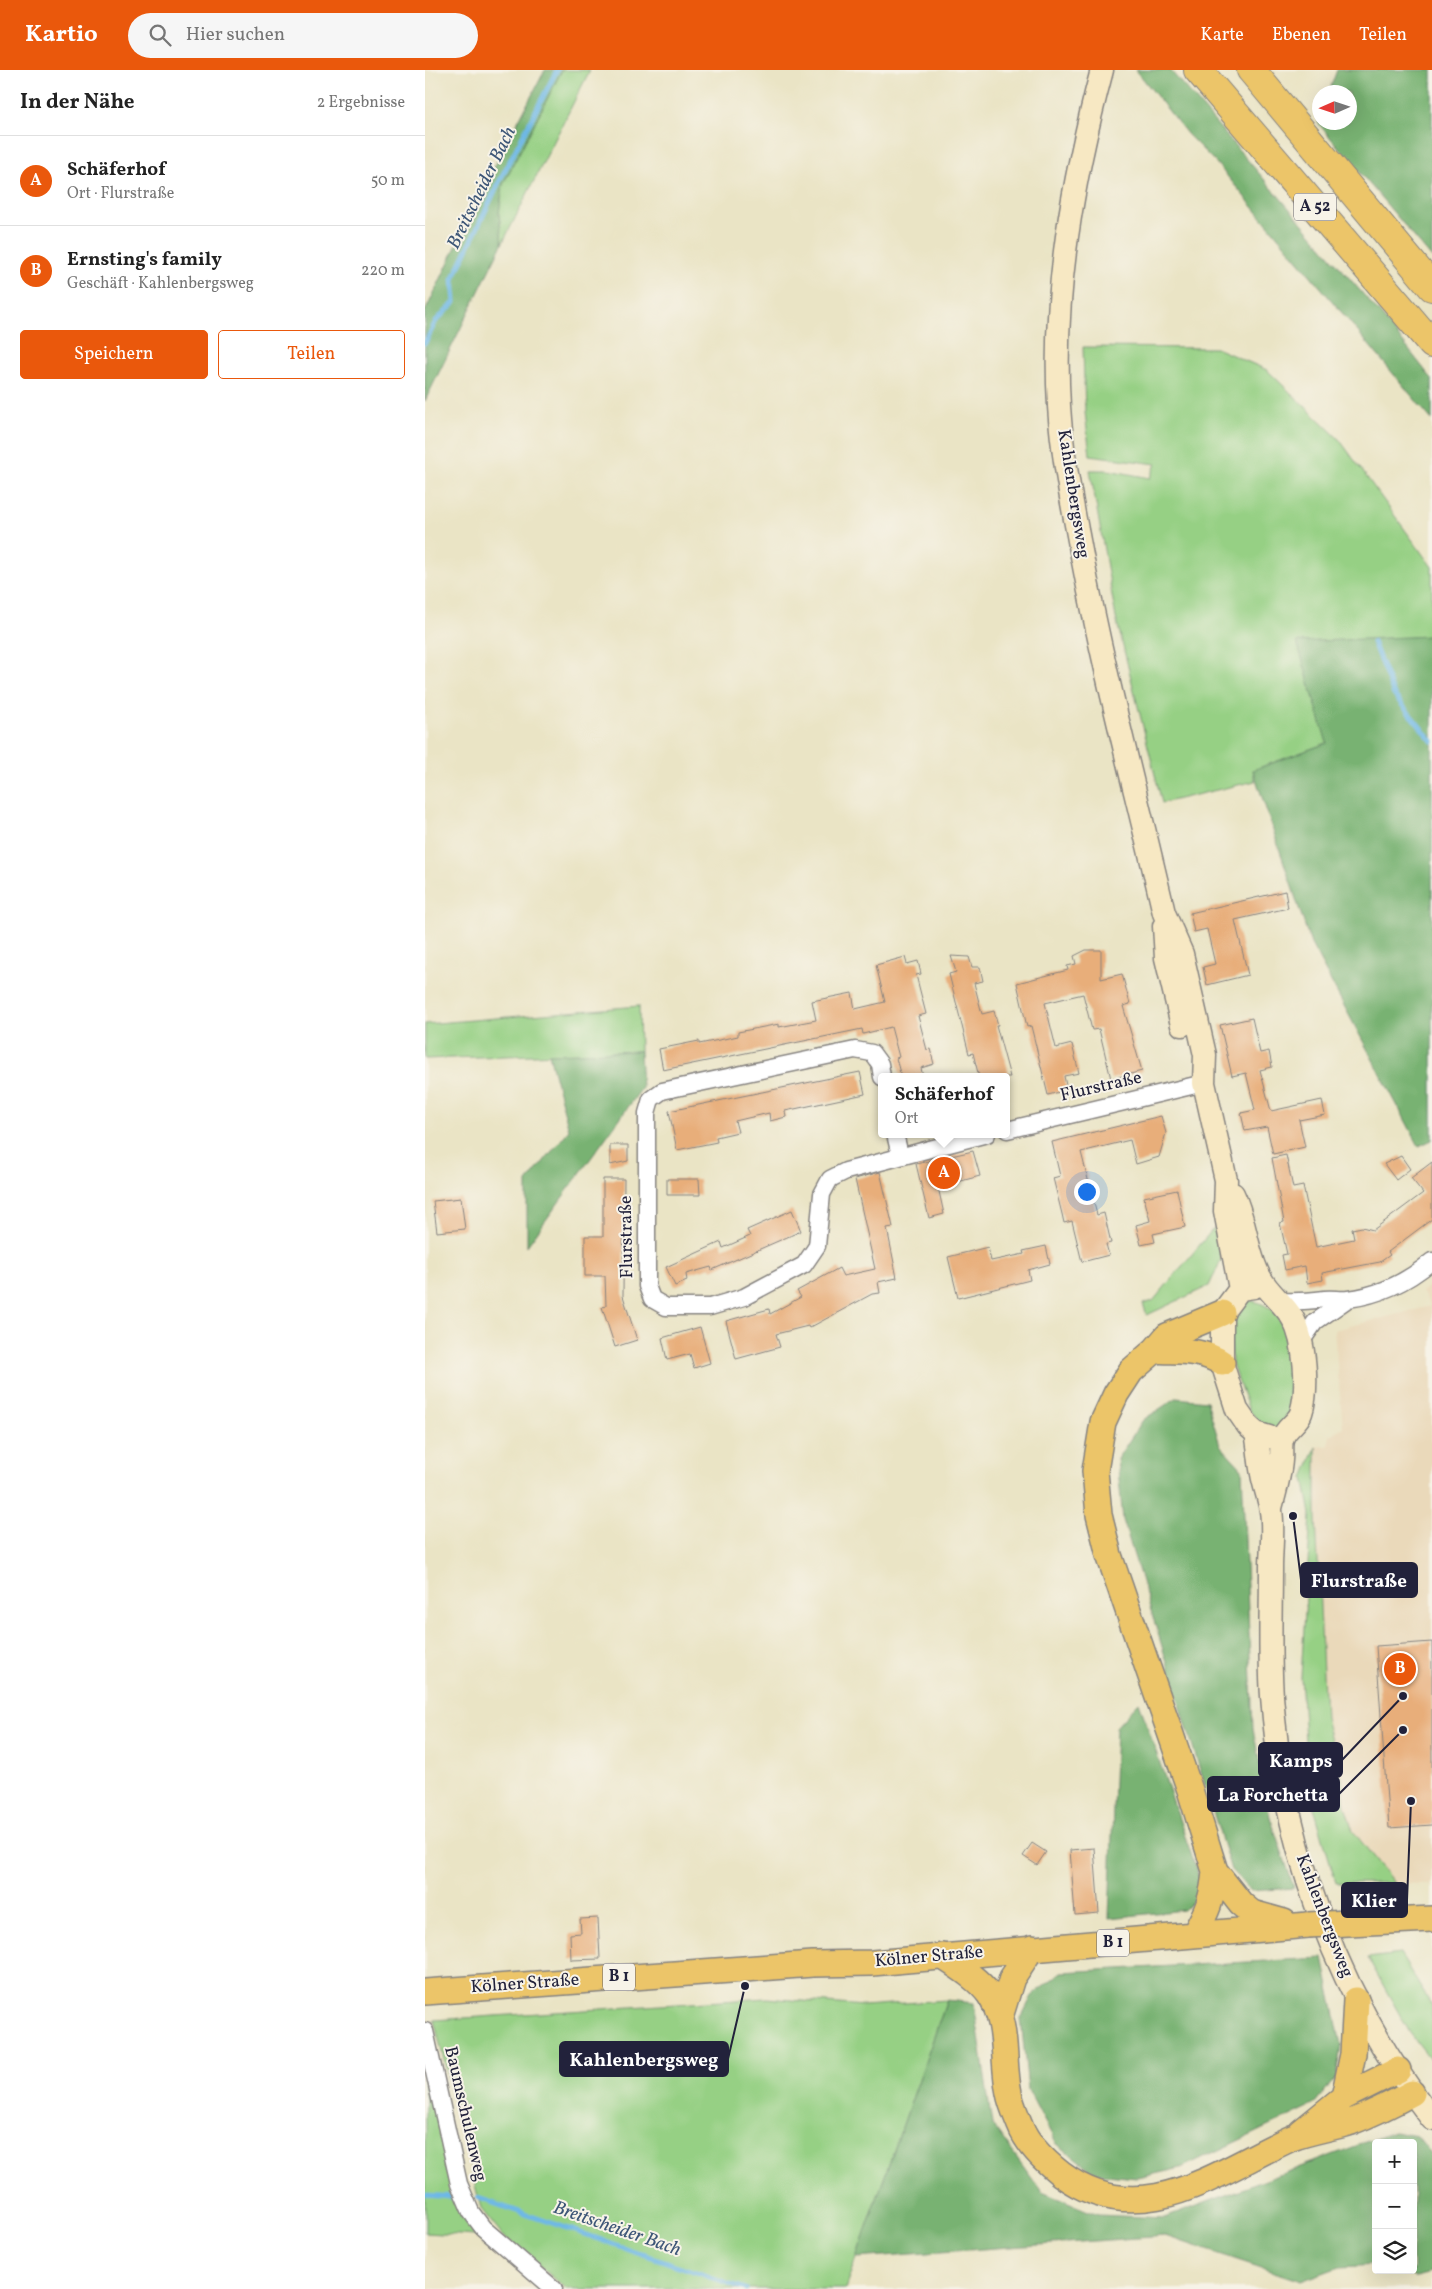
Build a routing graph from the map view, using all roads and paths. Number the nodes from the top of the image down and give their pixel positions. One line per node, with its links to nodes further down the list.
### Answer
1 (1102, 70): 7 (street, Kahlenbergsweg)
2 (1197, 70): 5 (highway, A 52)
3 (1251, 70): 4 (highway, A 52)
4 (1432, 287)
5 (1432, 344)
6 (881, 1073): 11 (street, Flurstraße)
7 (1204, 1083): 8 (street, Flurstraße); 12 (street, Kahlenbergsweg)
8 (1010, 1129)
9 (896, 1138): 11 (street)
10 (970, 1138): 11 (street, Flurstraße)
11 (900, 1155)
12 (1226, 1180): 14 (street, Kahlenbergsweg); 15 (street, Kahlenbergsweg)
13 (1432, 1261): 16 (street)
14 (1239, 1289): 15 (street); 17 (street)
15 (1275, 1295): 16 (street); 18 (street, Kahlenbergsweg)
16 (1347, 1299): 18 (street)
17 (1222, 1313): 19 (main road); 20 (street)
18 (1301, 1342): 22 (street, Kahlenbergsweg)
19 (1155, 1350): 20 (main road); 24 (main road)
20 (1222, 1363): 21 (street)
21 (1256, 1433): 22 (street); 23 (street, Kahlenbergsweg)
22 (1283, 1436): 23 (street, Kahlenbergsweg)
23 (1271, 1511): 31 (street, Kahlenbergsweg)
24 (1215, 1870): 26 (main road); 27 (main road)
25 (1432, 1919): 26 (main road, Kölner Straße / B 1, bridge)
26 (1308, 1925): 27 (main road, Kölner Straße / B 1)
27 (1194, 1935): 28 (main road, Kölner Straße / B 1)
28 (1032, 1948): 29 (main road, Kölner Straße / B 1); 32 (main road)
29 (942, 1956): 30 (main road, Kölner Straße / B 1); 32 (main road)
30 (425, 1992)
31 (1356, 2000): 34 (street, Kahlenbergsweg); 36 (main road)
32 (1000, 2017): 38 (main road)
33 (425, 2031): 39 (street, Baumschulenweg)
34 (1398, 2070): 35 (street, Kahlenbergsweg); 36 (main road)
35 (1412, 2093): 37 (street, Kahlenbergsweg); 38 (main road)
36 (1344, 2097): 38 (main road)
37 (1432, 2119)
38 (1293, 2138)
39 (554, 2289)

